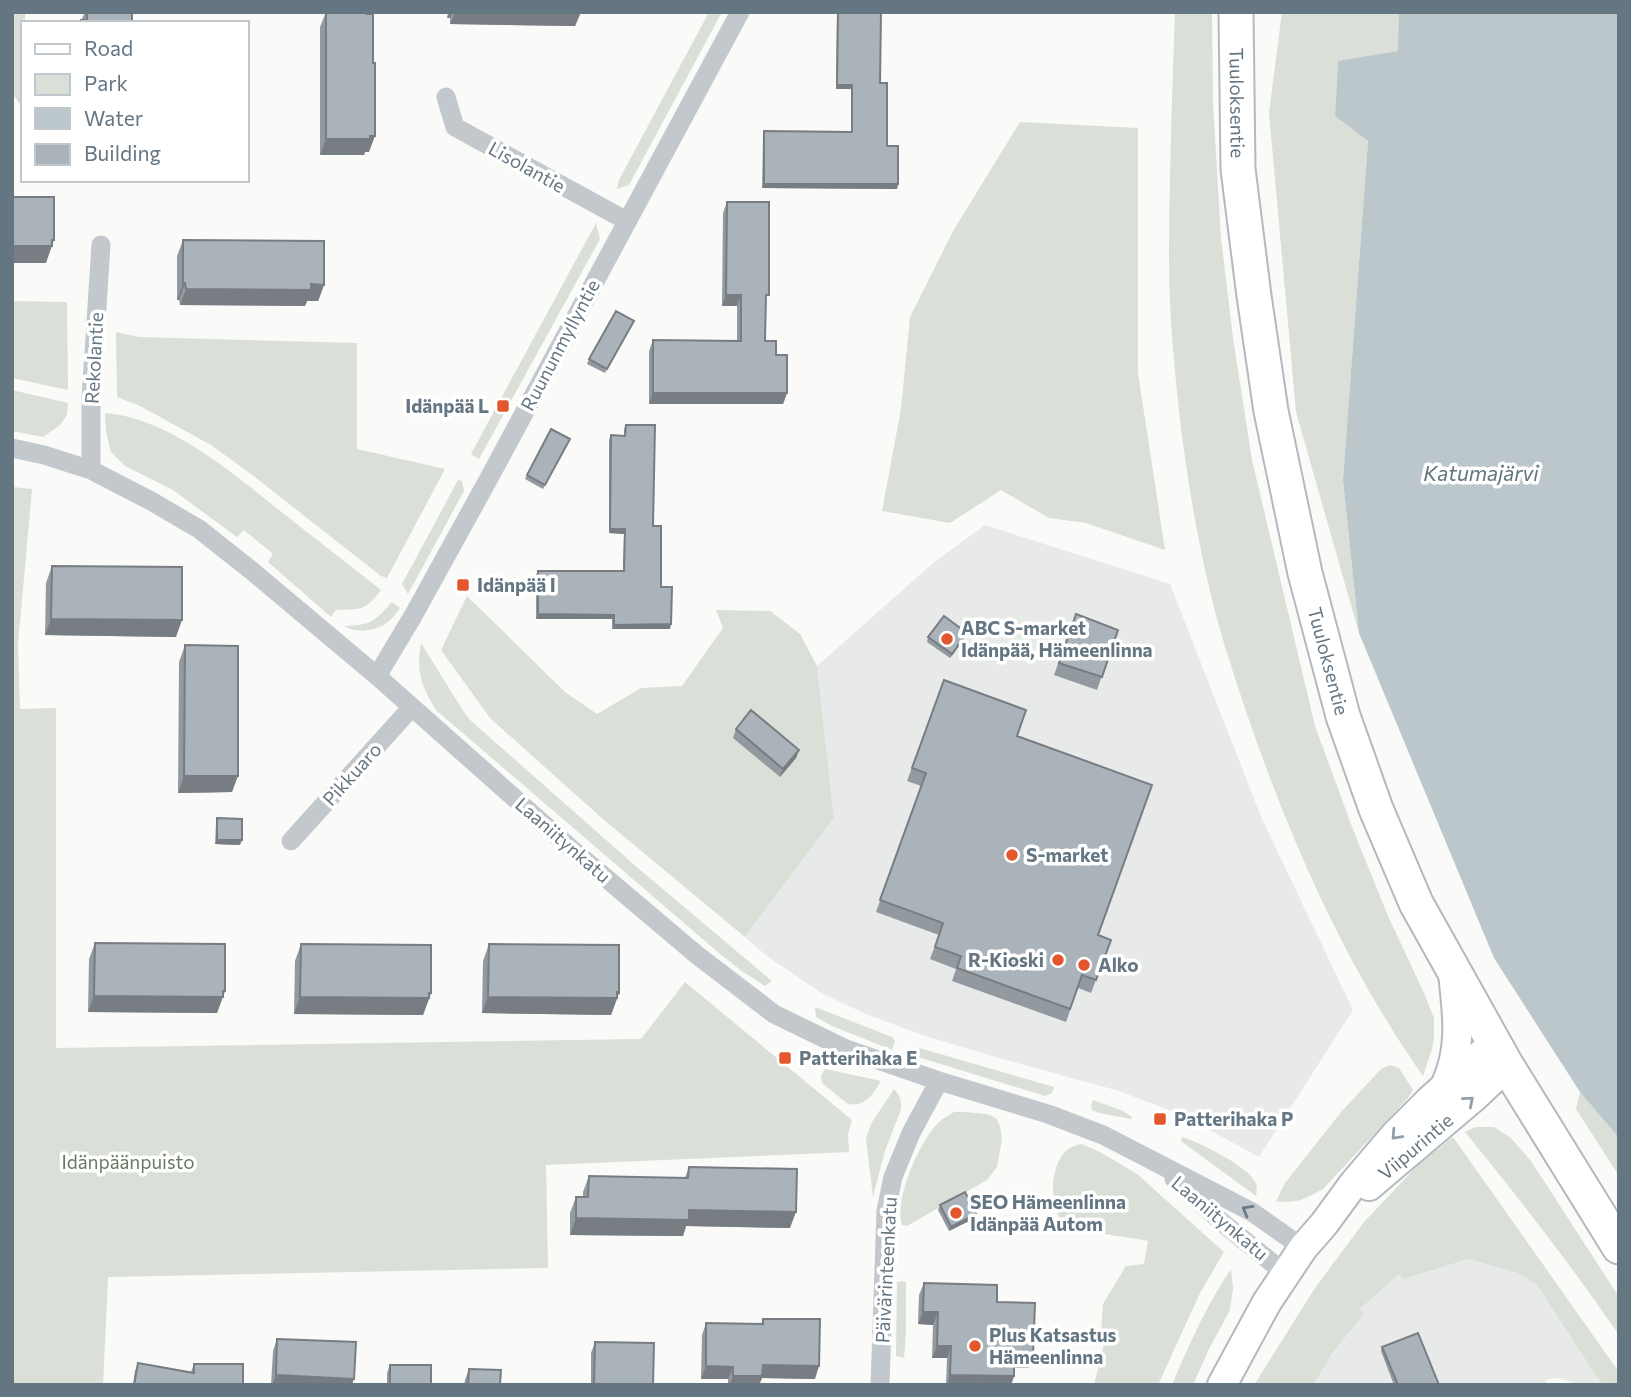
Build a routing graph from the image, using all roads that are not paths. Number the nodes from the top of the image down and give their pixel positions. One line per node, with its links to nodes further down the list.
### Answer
1 (740, 12): 4 (street, Ruununmyllyntie)
2 (1236, 12): 11 (highway, Tuuloksentie)
3 (446, 97): 4 (street, Lisolantie)
4 (627, 221): 8 (street, Ruununmyllyntie)
5 (101, 245): 7 (street, Rekolantie)
6 (12, 448): 7 (street, Laaniitynkatu)
7 (91, 470): 8 (street, Laaniitynkatu)
8 (377, 676): 9 (street, Laaniitynkatu)
9 (412, 708): 10 (street, Pikkuaro); 13 (street, Laaniitynkatu)
10 (291, 841)
11 (1453, 970): 12 (highway, Tuuloksentie); 14 (main road, Viipurintie)
12 (1501, 1055): 14 (main road, Viipurintie); 16 (main road, Viipurintie, one-way to 12); 17 (highway, Tuuloksentie)
13 (939, 1081): 15 (street, Laaniitynkatu); 20 (street, Päivärinteenkatu)
14 (1445, 1087): 16 (main road, Viipurintie, one-way to 16)
15 (1155, 1162): 18 (street, Laaniitynkatu, one-way to 15); 19 (street, Laaniitynkatu)
16 (1324, 1224): 18 (main road, Viipurintie)
17 (1619, 1247)
18 (1303, 1248): 19 (main road, Viipurintie)
19 (1286, 1273): 21 (main road, Viipurintie)
20 (880, 1385)
21 (1222, 1385)

